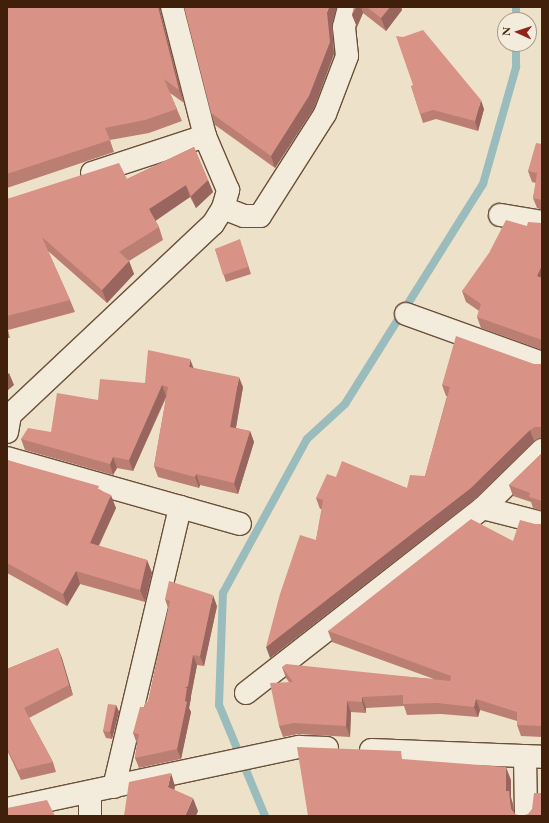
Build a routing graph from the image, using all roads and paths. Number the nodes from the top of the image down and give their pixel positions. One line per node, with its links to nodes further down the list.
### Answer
1 (172, 7): 3 (street)
2 (349, 7): 5 (street)
3 (205, 136): 4 (street); 5 (street)
4 (73, 179)
5 (224, 208): 10 (street)
6 (500, 215): 7 (street)
7 (542, 222)
8 (406, 314): 9 (street)
9 (542, 363)
10 (8, 417)
11 (542, 450): 14 (street)
12 (7, 458): 13 (street)
13 (180, 507): 16 (street); 19 (street)
14 (483, 508): 15 (street); 17 (street)
15 (542, 523)
16 (240, 524)
17 (246, 693)
18 (534, 756): 19 (street); 23 (street)
19 (114, 787): 20 (street)
20 (90, 792): 21 (street); 22 (street)
21 (7, 810)
22 (90, 816)
23 (526, 816)

